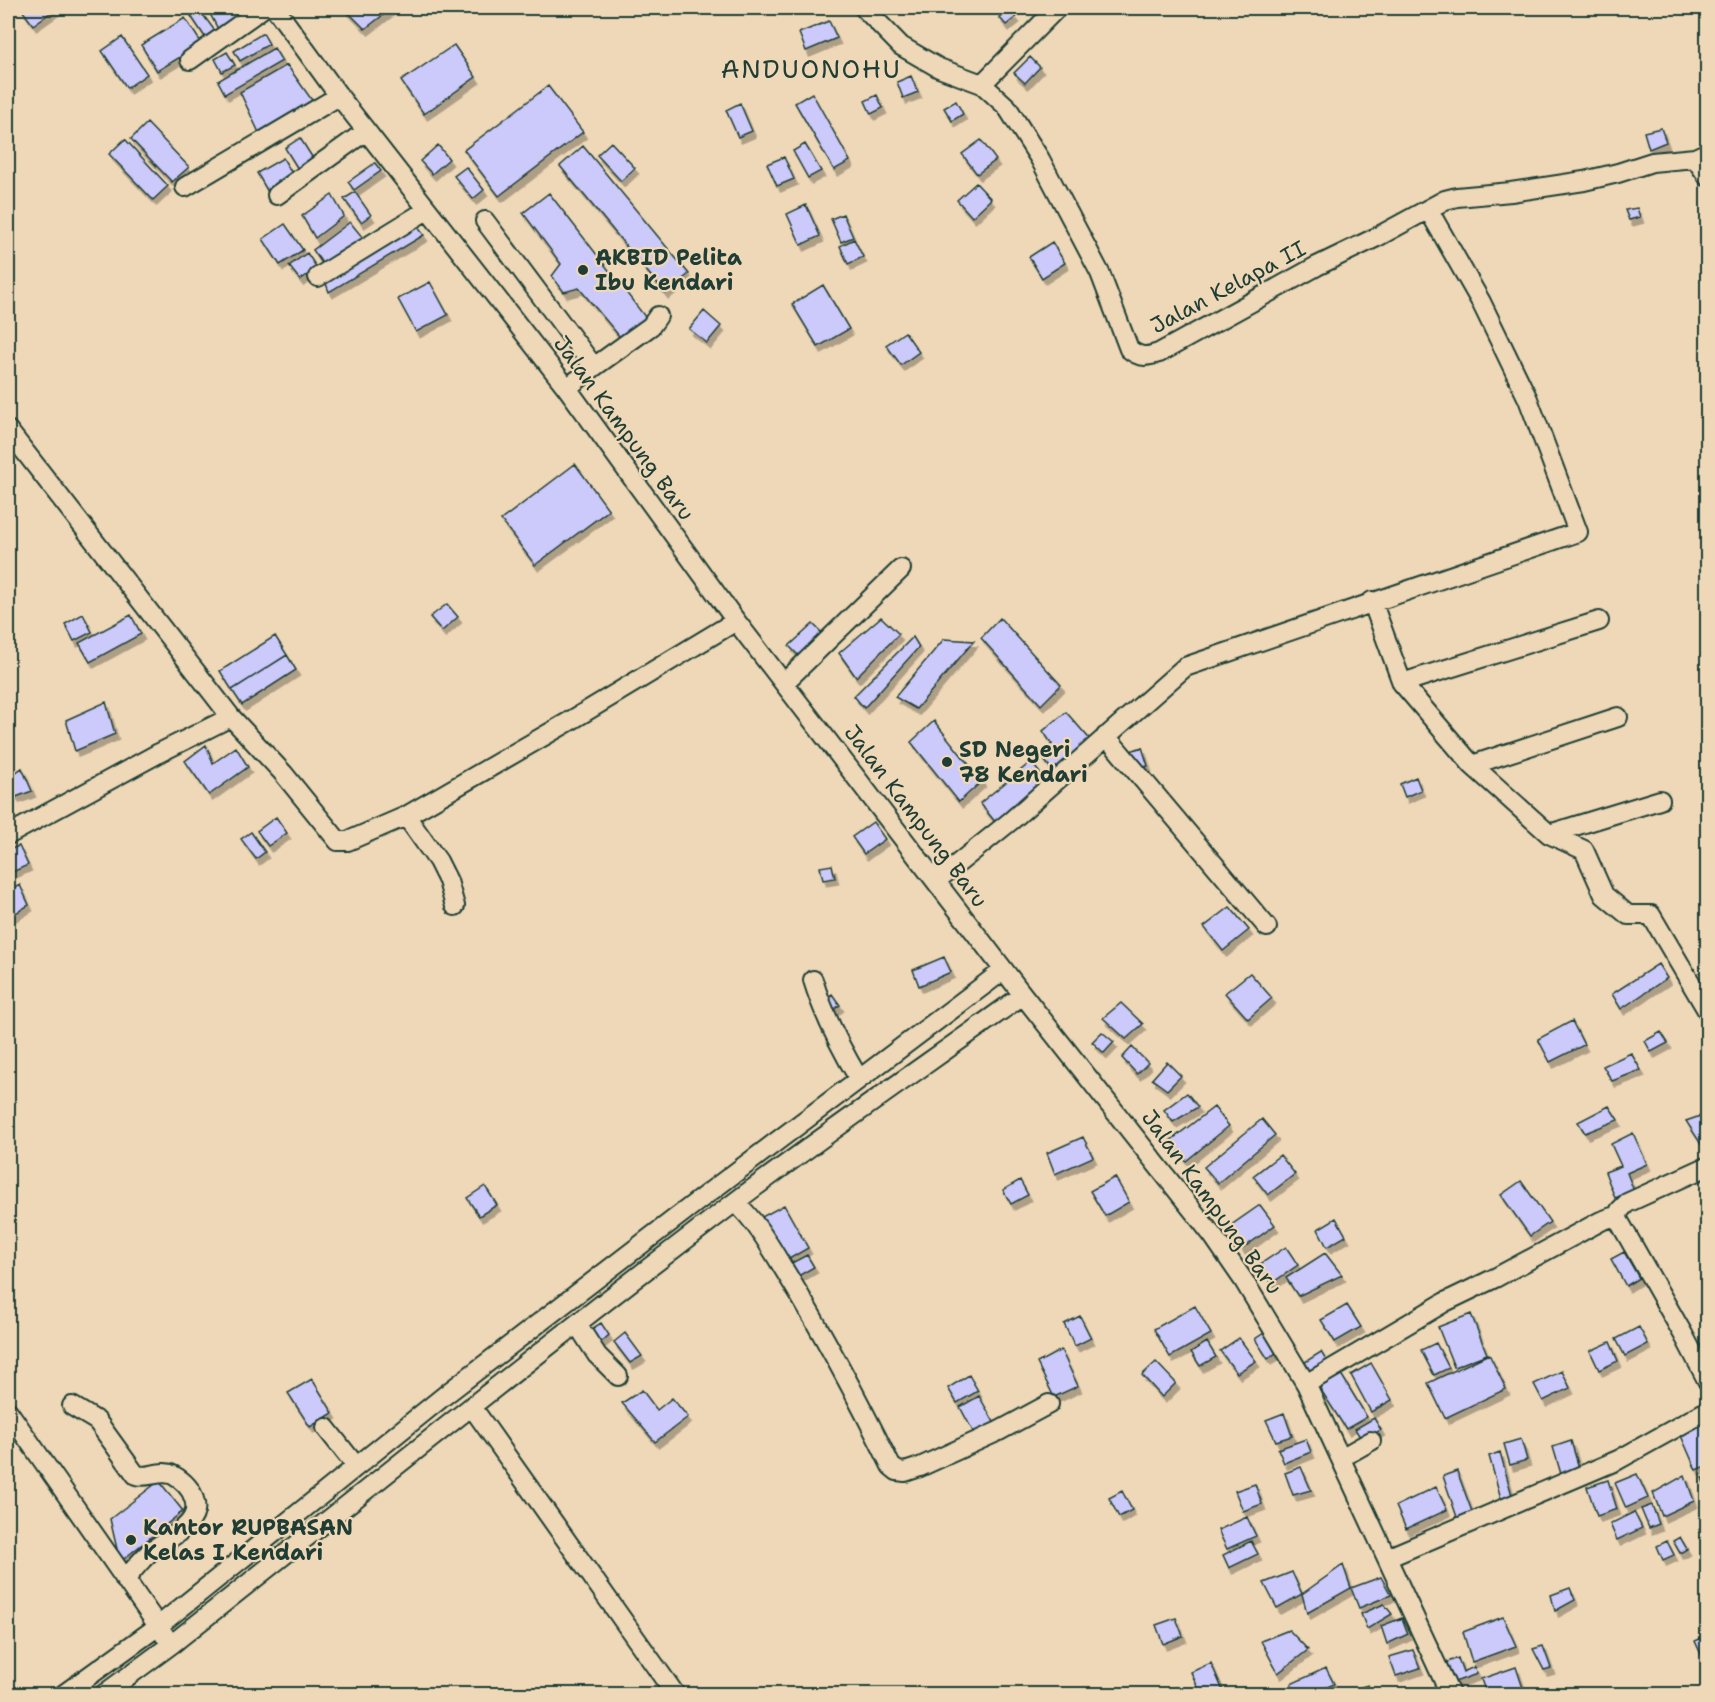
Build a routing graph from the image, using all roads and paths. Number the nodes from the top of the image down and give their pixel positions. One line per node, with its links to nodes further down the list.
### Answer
1 (262, 8): 5 (street)
2 (275, 8): 7 (street, Jalan Kampung Baru)
3 (864, 8): 6 (street, Jalan Kelapa II)
4 (1057, 8): 6 (street)
5 (190, 60)
6 (982, 84): 13 (street, Jalan Kelapa II)
7 (339, 96): 8 (street, Jalan Kampung Baru); 11 (street)
8 (366, 131): 12 (street); 14 (street, Jalan Kampung Baru)
9 (1701, 155): 10 (street); 13 (street, Jalan Kelapa II)
10 (1707, 177)
11 (185, 187)
12 (277, 195)
13 (1428, 209): 22 (street)
14 (427, 210): 16 (street); 19 (street, Jalan Kampung Baru)
15 (485, 221): 18 (street)
16 (318, 277)
17 (658, 316): 18 (street)
18 (594, 367): 19 (street)
19 (567, 388): 23 (street, Jalan Kampung Baru)
20 (8, 430): 27 (street)
21 (901, 569): 25 (street)
22 (1372, 601): 26 (street); 29 (street)
23 (736, 621): 25 (street, Jalan Kampung Baru); 32 (street)
24 (1599, 621): 26 (street)
25 (783, 683): 35 (street, Jalan Kampung Baru)
26 (1402, 683): 30 (street)
27 (231, 717): 32 (street); 34 (street)
28 (1618, 717): 30 (street)
29 (1106, 736): 35 (street); 37 (street)
30 (1472, 765): 33 (street)
31 (1660, 800): 33 (street)
32 (406, 816): 36 (street)
33 (1549, 834): 41 (street)
34 (8, 835)
35 (936, 881): 38 (street, Jalan Kampung Baru)
36 (455, 906)
37 (1267, 927)
38 (1004, 970): 40 (street, Jalan Kampung Baru); 42 (street)
39 (813, 980): 42 (street)
40 (1023, 995): 44 (street); 49 (street, Jalan Kampung Baru)
41 (1707, 1012)
42 (859, 1079): 58 (street)
43 (1707, 1166): 45 (street)
44 (735, 1202): 46 (street); 50 (street)
45 (1617, 1218): 48 (street); 49 (street)
46 (577, 1324): 47 (street); 52 (street)
47 (618, 1376)
48 (1707, 1383)
49 (1306, 1384): 57 (street, Jalan Kampung Baru)
50 (1049, 1404)
51 (72, 1406): 60 (street)
52 (472, 1407): 62 (street); 65 (street)
53 (1707, 1410): 59 (street)
54 (8, 1411): 60 (street)
55 (326, 1428): 58 (street)
56 (1371, 1441): 57 (street)
57 (1341, 1458): 59 (street, Jalan Kampung Baru)
58 (356, 1467): 61 (street)
59 (1387, 1558): 66 (street, Jalan Kampung Baru)
60 (125, 1580): 61 (street)
61 (157, 1627): 62 (street); 63 (street)
62 (172, 1644): 64 (street)
63 (64, 1695)
64 (104, 1695)
65 (675, 1695)
66 (1450, 1695)

